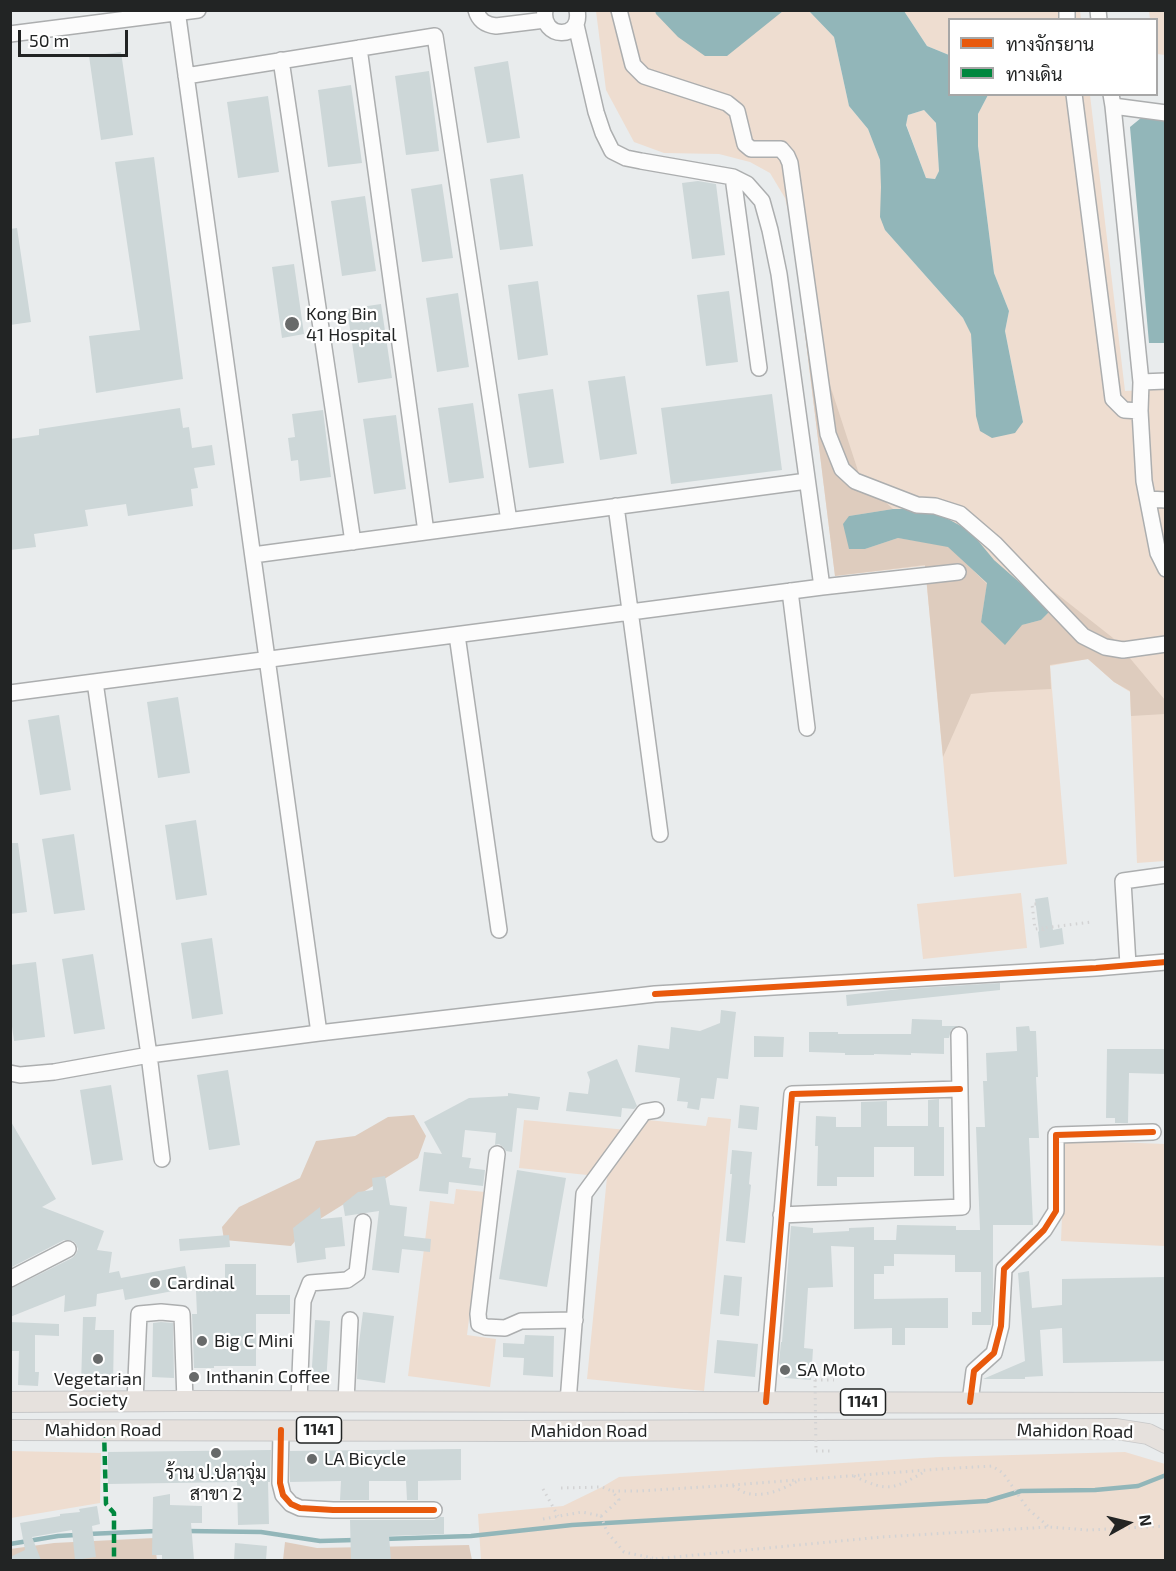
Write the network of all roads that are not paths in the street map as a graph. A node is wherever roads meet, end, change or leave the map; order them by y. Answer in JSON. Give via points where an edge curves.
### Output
{"nodes":[{"id":1,"x":198,"y":10,"type":"edge"},
{"id":2,"x":476,"y":10,"type":"edge"},
{"id":3,"x":619,"y":10,"type":"edge"},
{"id":4,"x":178,"y":12,"type":"edge"},
{"id":5,"x":545,"y":15,"type":"edge"},
{"id":6,"x":577,"y":18,"type":"edge"},
{"id":7,"x":10,"y":34,"type":"edge"},
{"id":8,"x":359,"y":48,"type":"junction"},
{"id":9,"x":281,"y":60,"type":"junction"},
{"id":10,"x":186,"y":76,"type":"junction"},
{"id":11,"x":1074,"y":96,"type":"edge"},
{"id":12,"x":1112,"y":100,"type":"edge"},
{"id":13,"x":1166,"y":113,"type":"edge"},
{"id":14,"x":733,"y":177,"type":"junction"},
{"id":15,"x":759,"y":368,"type":"dead end"},
{"id":16,"x":1166,"y":381,"type":"edge"},
{"id":17,"x":1141,"y":382,"type":"junction"},
{"id":18,"x":1140,"y":411,"type":"junction"},
{"id":19,"x":807,"y":481,"type":"junction"},
{"id":20,"x":1148,"y":499,"type":"junction"},
{"id":21,"x":1166,"y":500,"type":"edge"},
{"id":22,"x":616,"y":506,"type":"junction"},
{"id":23,"x":509,"y":520,"type":"junction"},
{"id":24,"x":426,"y":532,"type":"junction"},
{"id":25,"x":353,"y":542,"type":"junction"},
{"id":26,"x":253,"y":555,"type":"junction"},
{"id":27,"x":1166,"y":569,"type":"edge"},
{"id":28,"x":958,"y":572,"type":"dead end"},
{"id":29,"x":822,"y":587,"type":"junction"},
{"id":30,"x":790,"y":591,"type":"junction"},
{"id":31,"x":630,"y":612,"type":"junction"},
{"id":32,"x":457,"y":635,"type":"junction"},
{"id":33,"x":1166,"y":644,"type":"edge"},
{"id":34,"x":267,"y":660,"type":"junction"},
{"id":35,"x":95,"y":682,"type":"junction"},
{"id":36,"x":10,"y":693,"type":"edge"},
{"id":37,"x":807,"y":729,"type":"dead end"},
{"id":38,"x":660,"y":834,"type":"dead end"},
{"id":39,"x":1166,"y":875,"type":"edge"},
{"id":40,"x":499,"y":930,"type":"dead end"},
{"id":41,"x":1166,"y":962,"type":"edge"},
{"id":42,"x":1128,"y":965,"type":"junction"},
{"id":43,"x":319,"y":1032,"type":"junction"},
{"id":44,"x":959,"y":1035,"type":"dead end"},
{"id":45,"x":149,"y":1055,"type":"junction"},
{"id":46,"x":10,"y":1073,"type":"edge"},
{"id":47,"x":960,"y":1089,"type":"junction"},
{"id":48,"x":656,"y":1110,"type":"dead end"},
{"id":49,"x":1153,"y":1132,"type":"dead end"},
{"id":50,"x":497,"y":1154,"type":"dead end"},
{"id":51,"x":162,"y":1159,"type":"dead end"},
{"id":52,"x":781,"y":1215,"type":"junction"},
{"id":53,"x":363,"y":1222,"type":"dead end"},
{"id":54,"x":68,"y":1249,"type":"dead end"},
{"id":55,"x":10,"y":1279,"type":"edge"},
{"id":56,"x":350,"y":1320,"type":"dead end"},
{"id":57,"x":575,"y":1320,"type":"junction"},
{"id":58,"x":135,"y":1401,"type":"junction"},
{"id":59,"x":184,"y":1401,"type":"junction"},
{"id":60,"x":299,"y":1401,"type":"junction"},
{"id":61,"x":346,"y":1401,"type":"junction"},
{"id":62,"x":10,"y":1402,"type":"edge"},
{"id":63,"x":517,"y":1402,"type":"junction"},
{"id":64,"x":568,"y":1402,"type":"junction"},
{"id":65,"x":766,"y":1402,"type":"junction"},
{"id":66,"x":970,"y":1402,"type":"junction"},
{"id":67,"x":1162,"y":1403,"type":"edge"},
{"id":68,"x":10,"y":1430,"type":"edge"},
{"id":69,"x":282,"y":1430,"type":"junction"},
{"id":70,"x":516,"y":1431,"type":"junction"},
{"id":71,"x":1157,"y":1438,"type":"edge"},
{"id":72,"x":434,"y":1510,"type":"dead end"}],
"edges":[{"from":1,"to":4,"type":"street"},
{"from":2,"to":5,"type":"street","via":[[482,21],[496,26]]},
{"from":3,"to":33,"type":"street","via":[[633,65],[644,76],[727,103],[737,111],[745,144],[752,149],[781,149],[787,156],[828,434],[842,469],[855,481],[917,505],[960,514],[995,544],[1083,636],[1105,647],[1123,650]]},
{"from":4,"to":7,"type":"street"},
{"from":4,"to":10,"type":"street"},
{"from":5,"to":6,"type":"street","via":[[551,30],[556,32],[567,32]]},
{"from":6,"to":14,"type":"street","via":[[596,112],[612,151],[626,158]]},
{"from":8,"to":9,"type":"street"},
{"from":8,"to":23,"type":"street","via":[[435,36]]},
{"from":8,"to":24,"type":"street"},
{"from":9,"to":10,"type":"street"},
{"from":9,"to":25,"type":"street"},
{"from":10,"to":26,"type":"street"},
{"from":11,"to":18,"type":"street","via":[[1113,399],[1125,410]]},
{"from":12,"to":13,"type":"street"},
{"from":12,"to":17,"type":"street"},
{"from":14,"to":15,"type":"street"},
{"from":14,"to":19,"type":"street","via":[[747,184],[762,201],[770,230]]},
{"from":16,"to":17,"type":"street"},
{"from":17,"to":18,"type":"street"},
{"from":18,"to":20,"type":"street"},
{"from":19,"to":22,"type":"street"},
{"from":19,"to":29,"type":"street"},
{"from":20,"to":21,"type":"street"},
{"from":20,"to":27,"type":"street","via":[[1158,553]]},
{"from":22,"to":23,"type":"street"},
{"from":22,"to":31,"type":"street"},
{"from":23,"to":24,"type":"street"},
{"from":24,"to":25,"type":"street"},
{"from":25,"to":26,"type":"street"},
{"from":26,"to":34,"type":"street"},
{"from":28,"to":29,"type":"street"},
{"from":29,"to":30,"type":"street"},
{"from":30,"to":31,"type":"street"},
{"from":30,"to":37,"type":"street"},
{"from":31,"to":32,"type":"street"},
{"from":31,"to":38,"type":"street"},
{"from":32,"to":34,"type":"street"},
{"from":32,"to":40,"type":"street"},
{"from":34,"to":35,"type":"street"},
{"from":34,"to":43,"type":"street"},
{"from":35,"to":36,"type":"street"},
{"from":35,"to":45,"type":"street"},
{"from":39,"to":42,"type":"street","via":[[1123,880]]},
{"from":41,"to":42,"type":"street"},
{"from":42,"to":43,"type":"street","via":[[655,994]]},
{"from":43,"to":45,"type":"street"},
{"from":44,"to":47,"type":"street"},
{"from":45,"to":46,"type":"street","via":[[54,1072]]},
{"from":45,"to":51,"type":"street"},
{"from":47,"to":52,"type":"street","via":[[792,1094]]},
{"from":47,"to":52,"type":"street","via":[[962,1207]]},
{"from":48,"to":57,"type":"street","via":[[644,1113],[584,1194]]},
{"from":49,"to":66,"type":"street","via":[[1056,1135],[1056,1211],[1044,1230],[1004,1269],[1001,1326],[994,1353],[974,1371]]},
{"from":50,"to":57,"type":"street","via":[[479,1324],[505,1328],[520,1322]]},
{"from":52,"to":65,"type":"street"},
{"from":53,"to":60,"type":"street","via":[[357,1273],[347,1280],[310,1282],[303,1301]]},
{"from":54,"to":55,"type":"street"},
{"from":56,"to":61,"type":"street"},
{"from":57,"to":64,"type":"street"},
{"from":58,"to":59,"type":"main road","name":"Mahidon Road","number":"1141"},
{"from":58,"to":59,"type":"street","via":[[139,1314],[161,1312],[182,1314]]},
{"from":58,"to":62,"type":"main road","name":"Mahidon Road","number":"1141"},
{"from":59,"to":60,"type":"main road","name":"Mahidon Road","number":"1141"},
{"from":60,"to":61,"type":"main road","name":"Mahidon Road","number":"1141"},
{"from":61,"to":63,"type":"main road","name":"Mahidon Road","number":"1141"},
{"from":63,"to":64,"type":"main road","name":"Mahidon Road","number":"1141"},
{"from":63,"to":70,"type":"main road"},
{"from":64,"to":65,"type":"main road","name":"Mahidon Road","number":"1141"},
{"from":65,"to":66,"type":"main road","name":"Mahidon Road","number":"1141"},
{"from":66,"to":67,"type":"main road","name":"Mahidon Road","number":"1141"},
{"from":68,"to":69,"type":"main road","name":"Mahidon Road","number":"1141"},
{"from":69,"to":70,"type":"main road","name":"Mahidon Road","number":"1141"},
{"from":69,"to":72,"type":"street","via":[[280,1483],[291,1504],[333,1510]]},
{"from":70,"to":71,"type":"main road","name":"Mahidon Road","number":"1141","via":[[1116,1429]]}]}
